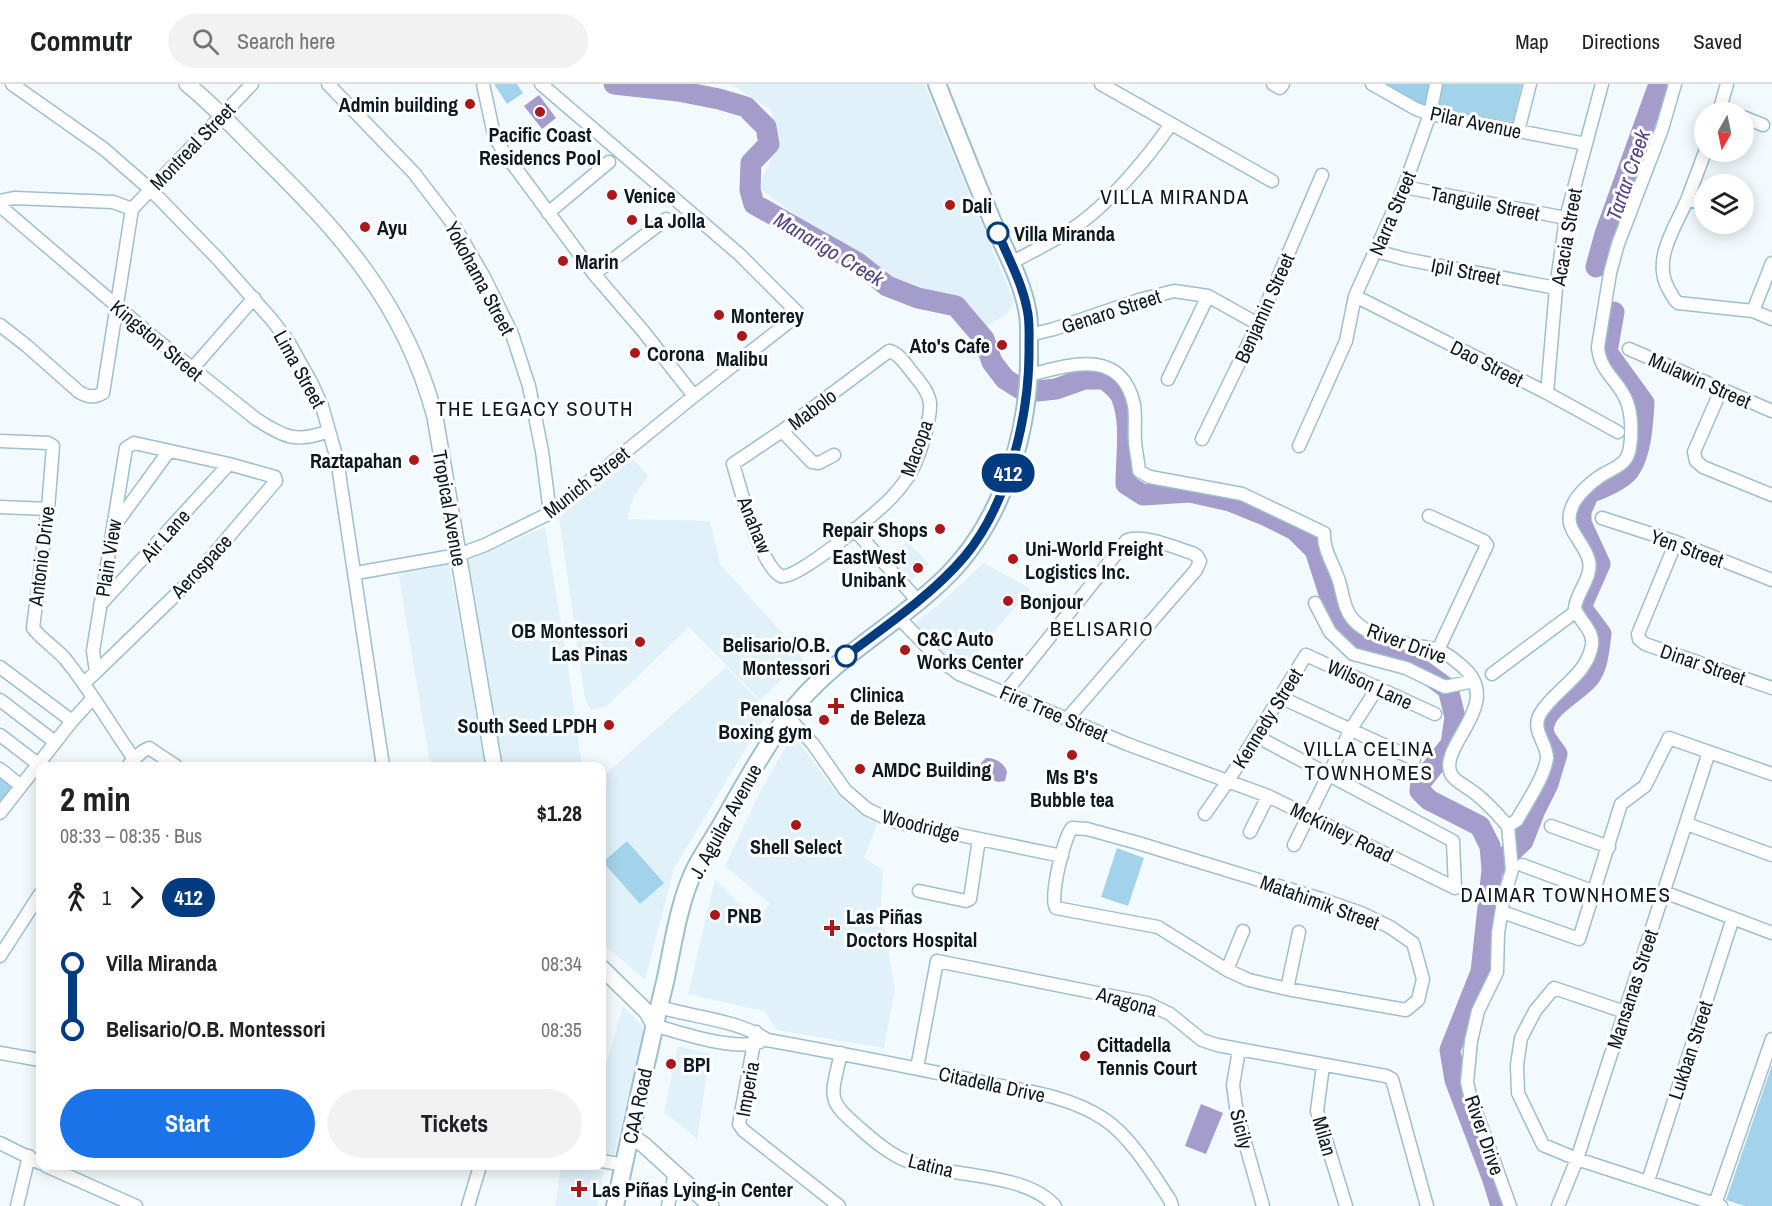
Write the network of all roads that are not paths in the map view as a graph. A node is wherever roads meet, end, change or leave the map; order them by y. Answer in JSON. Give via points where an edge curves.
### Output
{"nodes":[{"id":1,"x":12,"y":84,"type":"edge"},
{"id":2,"x":187,"y":84,"type":"edge"},
{"id":3,"x":252,"y":84,"type":"edge"},
{"id":4,"x":328,"y":84,"type":"edge"},
{"id":5,"x":483,"y":84,"type":"edge"},
{"id":6,"x":541,"y":84,"type":"edge"},
{"id":7,"x":937,"y":84,"type":"edge"},
{"id":8,"x":1101,"y":84,"type":"edge"},
{"id":9,"x":1273,"y":84,"type":"edge"},
{"id":10,"x":1283,"y":84,"type":"edge"},
{"id":11,"x":1372,"y":84,"type":"edge"},
{"id":12,"x":1436,"y":84,"type":"edge"},
{"id":13,"x":1530,"y":84,"type":"edge"},
{"id":14,"x":1602,"y":84,"type":"edge"},
{"id":15,"x":1675,"y":84,"type":"edge"},
{"id":16,"x":1727,"y":84,"type":"edge"},
{"id":17,"x":1724,"y":102,"type":"edge"},
{"id":18,"x":1430,"y":114,"type":"junction"},
{"id":19,"x":221,"y":116,"type":"junction"},
{"id":20,"x":1754,"y":121,"type":"edge"},
{"id":21,"x":1171,"y":124,"type":"junction"},
{"id":22,"x":1763,"y":125,"type":"dead end"},
{"id":23,"x":1518,"y":131,"type":"junction"},
{"id":24,"x":1586,"y":144,"type":"junction"},
{"id":25,"x":609,"y":162,"type":"dead end"},
{"id":26,"x":1701,"y":162,"type":"edge"},
{"id":27,"x":1322,"y":175,"type":"dead end"},
{"id":28,"x":1272,"y":181,"type":"dead end"},
{"id":29,"x":1404,"y":187,"type":"junction"},
{"id":30,"x":151,"y":190,"type":"junction"},
{"id":31,"x":1688,"y":199,"type":"junction"},
{"id":32,"x":0,"y":201,"type":"edge"},
{"id":33,"x":1694,"y":201,"type":"edge"},
{"id":34,"x":0,"y":206,"type":"edge"},
{"id":35,"x":132,"y":209,"type":"junction"},
{"id":36,"x":548,"y":213,"type":"junction"},
{"id":37,"x":666,"y":219,"type":"dead end"},
{"id":38,"x":1566,"y":219,"type":"junction"},
{"id":39,"x":1376,"y":251,"type":"junction"},
{"id":40,"x":1011,"y":263,"type":"junction"},
{"id":41,"x":1772,"y":263,"type":"edge"},
{"id":42,"x":594,"y":274,"type":"junction"},
{"id":43,"x":1556,"y":288,"type":"junction"},
{"id":44,"x":1208,"y":296,"type":"junction"},
{"id":45,"x":1355,"y":296,"type":"junction"},
{"id":46,"x":254,"y":298,"type":"junction"},
{"id":47,"x":117,"y":307,"type":"junction"},
{"id":48,"x":1753,"y":311,"type":"junction"},
{"id":49,"x":1772,"y":319,"type":"edge"},
{"id":50,"x":1258,"y":324,"type":"junction"},
{"id":51,"x":0,"y":325,"type":"edge"},
{"id":52,"x":1029,"y":335,"type":"junction"},
{"id":53,"x":1629,"y":348,"type":"dead end"},
{"id":54,"x":890,"y":351,"type":"joint"},
{"id":55,"x":192,"y":369,"type":"junction"},
{"id":56,"x":1030,"y":377,"type":"junction"},
{"id":57,"x":1168,"y":379,"type":"dead end"},
{"id":58,"x":1721,"y":390,"type":"junction"},
{"id":59,"x":1547,"y":393,"type":"junction"},
{"id":60,"x":694,"y":396,"type":"junction"},
{"id":61,"x":1772,"y":411,"type":"edge"},
{"id":62,"x":329,"y":431,"type":"junction"},
{"id":63,"x":782,"y":431,"type":"junction"},
{"id":64,"x":1618,"y":432,"type":"dead end"},
{"id":65,"x":1202,"y":439,"type":"dead end"},
{"id":66,"x":0,"y":441,"type":"edge"},
{"id":67,"x":1299,"y":446,"type":"dead end"},
{"id":68,"x":169,"y":451,"type":"junction"},
{"id":69,"x":834,"y":455,"type":"dead end"},
{"id":70,"x":229,"y":464,"type":"junction"},
{"id":71,"x":734,"y":464,"type":"joint"},
{"id":72,"x":1772,"y":495,"type":"edge"},
{"id":73,"x":0,"y":507,"type":"edge"},
{"id":74,"x":48,"y":508,"type":"junction"},
{"id":75,"x":550,"y":513,"type":"junction"},
{"id":76,"x":1429,"y":516,"type":"dead end"},
{"id":77,"x":1602,"y":518,"type":"dead end"},
{"id":78,"x":112,"y":528,"type":"junction"},
{"id":79,"x":854,"y":529,"type":"junction"},
{"id":80,"x":1676,"y":542,"type":"junction"},
{"id":81,"x":458,"y":555,"type":"junction"},
{"id":82,"x":356,"y":573,"type":"junction"},
{"id":83,"x":787,"y":577,"type":"joint"},
{"id":84,"x":1772,"y":580,"type":"edge"},
{"id":85,"x":918,"y":601,"type":"junction"},
{"id":86,"x":1315,"y":603,"type":"dead end"},
{"id":87,"x":100,"y":605,"type":"junction"},
{"id":88,"x":1575,"y":612,"type":"junction"},
{"id":89,"x":898,"y":617,"type":"junction"},
{"id":90,"x":1438,"y":650,"type":"junction"},
{"id":91,"x":1306,"y":655,"type":"joint"},
{"id":92,"x":0,"y":667,"type":"edge"},
{"id":93,"x":96,"y":672,"type":"junction"},
{"id":94,"x":1492,"y":674,"type":"dead end"},
{"id":95,"x":1471,"y":682,"type":"junction"},
{"id":96,"x":84,"y":683,"type":"junction"},
{"id":97,"x":1378,"y":687,"type":"junction"},
{"id":98,"x":1772,"y":688,"type":"edge"},
{"id":99,"x":1005,"y":693,"type":"junction"},
{"id":100,"x":1280,"y":697,"type":"junction"},
{"id":101,"x":93,"y":698,"type":"junction"},
{"id":102,"x":0,"y":700,"type":"edge"},
{"id":103,"x":1435,"y":714,"type":"dead end"},
{"id":104,"x":787,"y":716,"type":"junction"},
{"id":105,"x":1067,"y":719,"type":"junction"},
{"id":106,"x":72,"y":722,"type":"junction"},
{"id":107,"x":1351,"y":729,"type":"junction"},
{"id":108,"x":0,"y":735,"type":"edge"},
{"id":109,"x":1256,"y":736,"type":"junction"},
{"id":110,"x":56,"y":742,"type":"junction"},
{"id":111,"x":1709,"y":752,"type":"junction"},
{"id":112,"x":1414,"y":759,"type":"dead end"},
{"id":113,"x":40,"y":762,"type":"edge"},
{"id":114,"x":130,"y":762,"type":"edge"},
{"id":115,"x":132,"y":762,"type":"edge"},
{"id":116,"x":170,"y":762,"type":"edge"},
{"id":117,"x":383,"y":762,"type":"edge"},
{"id":118,"x":494,"y":762,"type":"edge"},
{"id":119,"x":36,"y":763,"type":"edge"},
{"id":120,"x":36,"y":767,"type":"edge"},
{"id":121,"x":0,"y":769,"type":"edge"},
{"id":122,"x":1328,"y":774,"type":"junction"},
{"id":123,"x":1772,"y":774,"type":"edge"},
{"id":124,"x":1228,"y":781,"type":"junction"},
{"id":125,"x":21,"y":786,"type":"junction"},
{"id":126,"x":1268,"y":796,"type":"junction"},
{"id":127,"x":0,"y":813,"type":"edge"},
{"id":128,"x":1205,"y":814,"type":"dead end"},
{"id":129,"x":1308,"y":816,"type":"junction"},
{"id":130,"x":1687,"y":824,"type":"junction"},
{"id":131,"x":1551,"y":826,"type":"dead end"},
{"id":132,"x":1508,"y":829,"type":"junction"},
{"id":133,"x":1250,"y":832,"type":"dead end"},
{"id":134,"x":979,"y":839,"type":"junction"},
{"id":135,"x":1294,"y":845,"type":"dead end"},
{"id":136,"x":1609,"y":847,"type":"junction"},
{"id":137,"x":1772,"y":855,"type":"edge"},
{"id":138,"x":1062,"y":856,"type":"junction"},
{"id":139,"x":1517,"y":868,"type":"junction"},
{"id":140,"x":919,"y":891,"type":"dead end"},
{"id":141,"x":1595,"y":892,"type":"junction"},
{"id":142,"x":1664,"y":892,"type":"junction"},
{"id":143,"x":36,"y":900,"type":"edge"},
{"id":144,"x":1508,"y":914,"type":"dead end"},
{"id":145,"x":1733,"y":918,"type":"junction"},
{"id":146,"x":1243,"y":931,"type":"dead end"},
{"id":147,"x":1299,"y":932,"type":"dead end"},
{"id":148,"x":1772,"y":933,"type":"edge"},
{"id":149,"x":0,"y":956,"type":"edge"},
{"id":150,"x":1227,"y":970,"type":"junction"},
{"id":151,"x":606,"y":972,"type":"edge"},
{"id":152,"x":1287,"y":989,"type":"junction"},
{"id":153,"x":1625,"y":1012,"type":"junction"},
{"id":154,"x":653,"y":1014,"type":"junction"},
{"id":155,"x":715,"y":1021,"type":"junction"},
{"id":156,"x":711,"y":1039,"type":"junction"},
{"id":157,"x":759,"y":1039,"type":"junction"},
{"id":158,"x":1772,"y":1039,"type":"edge"},
{"id":159,"x":1239,"y":1050,"type":"junction"},
{"id":160,"x":0,"y":1053,"type":"edge"},
{"id":161,"x":842,"y":1053,"type":"junction"},
{"id":162,"x":36,"y":1059,"type":"edge"},
{"id":163,"x":1323,"y":1066,"type":"junction"},
{"id":164,"x":917,"y":1068,"type":"junction"},
{"id":165,"x":630,"y":1136,"type":"junction"},
{"id":166,"x":0,"y":1143,"type":"edge"},
{"id":167,"x":35,"y":1159,"type":"edge"},
{"id":168,"x":1577,"y":1159,"type":"junction"},
{"id":169,"x":606,"y":1162,"type":"edge"},
{"id":170,"x":624,"y":1165,"type":"junction"},
{"id":171,"x":54,"y":1170,"type":"edge"},
{"id":172,"x":479,"y":1170,"type":"edge"},
{"id":173,"x":675,"y":1173,"type":"junction"},
{"id":174,"x":1648,"y":1181,"type":"junction"},
{"id":175,"x":116,"y":1202,"type":"edge"},
{"id":176,"x":1718,"y":1205,"type":"edge"},
{"id":177,"x":17,"y":1206,"type":"edge"},
{"id":178,"x":136,"y":1206,"type":"edge"},
{"id":179,"x":468,"y":1206,"type":"edge"},
{"id":180,"x":615,"y":1206,"type":"edge"},
{"id":181,"x":668,"y":1206,"type":"edge"},
{"id":182,"x":711,"y":1206,"type":"edge"},
{"id":183,"x":839,"y":1206,"type":"edge"},
{"id":184,"x":1054,"y":1206,"type":"edge"},
{"id":185,"x":1172,"y":1206,"type":"edge"},
{"id":186,"x":1263,"y":1206,"type":"edge"},
{"id":187,"x":1346,"y":1206,"type":"edge"},
{"id":188,"x":1427,"y":1206,"type":"edge"},
{"id":189,"x":1510,"y":1206,"type":"edge"},
{"id":190,"x":1558,"y":1206,"type":"edge"}],
"edges":[{"from":1,"to":30,"type":"street","name":"Lima Street","via":[[104,149]]},
{"from":2,"to":19,"type":"street","name":"Tropical Avenue"},
{"from":3,"to":19,"type":"street","name":"Montreal Street"},
{"from":4,"to":75,"type":"street","name":"Yokohama Street","via":[[414,173],[453,224],[484,277],[512,334],[529,387]]},
{"from":5,"to":36,"type":"street","via":[[494,135]]},
{"from":6,"to":60,"type":"street","name":"Munich Street","via":[[739,254],[799,314]]},
{"from":7,"to":40,"type":"main road"},
{"from":8,"to":21,"type":"street"},
{"from":9,"to":10,"type":"street","via":[[1280,88]]},
{"from":11,"to":18,"type":"street","name":"Pilar Avenue"},
{"from":12,"to":18,"type":"street","name":"Narra Street"},
{"from":13,"to":23,"type":"street"},
{"from":14,"to":24,"type":"street","name":"Acacia Street"},
{"from":15,"to":88,"type":"street","via":[[1610,273],[1599,359],[1627,402],[1630,450],[1625,460],[1593,482],[1572,507],[1570,527],[1589,561]]},
{"from":16,"to":17,"type":"street"},
{"from":18,"to":23,"type":"street","name":"Pilar Avenue"},
{"from":18,"to":29,"type":"street","name":"Narra Street"},
{"from":19,"to":30,"type":"street","name":"Montreal Street"},
{"from":19,"to":81,"type":"street","name":"Tropical Avenue","via":[[337,235],[374,280],[400,324],[421,370],[435,417]]},
{"from":20,"to":22,"type":"street"},
{"from":21,"to":28,"type":"street"},
{"from":21,"to":40,"type":"street","via":[[1151,153],[1096,210],[1072,229]]},
{"from":23,"to":24,"type":"street","name":"Pilar Avenue"},
{"from":24,"to":38,"type":"street","name":"Acacia Street"},
{"from":25,"to":36,"type":"street"},
{"from":26,"to":31,"type":"street"},
{"from":27,"to":50,"type":"street","name":"Benjamin Street"},
{"from":29,"to":38,"type":"street","name":"Tanguile Street"},
{"from":29,"to":39,"type":"street","name":"Narra Street"},
{"from":30,"to":35,"type":"street","name":"Montreal Street"},
{"from":30,"to":46,"type":"street","name":"Lima Street"},
{"from":31,"to":33,"type":"street"},
{"from":31,"to":48,"type":"street","via":[[1662,263],[1663,279],[1675,300]]},
{"from":32,"to":35,"type":"street","via":[[14,198],[113,202]]},
{"from":34,"to":47,"type":"street","name":"Kingston Street"},
{"from":35,"to":47,"type":"street"},
{"from":36,"to":42,"type":"street"},
{"from":37,"to":42,"type":"street"},
{"from":38,"to":43,"type":"street","name":"Acacia Street"},
{"from":39,"to":43,"type":"street","name":"Ipil Street"},
{"from":39,"to":45,"type":"street","name":"Narra Street"},
{"from":40,"to":52,"type":"main road","via":[[1028,311]]},
{"from":41,"to":48,"type":"street"},
{"from":42,"to":60,"type":"street"},
{"from":43,"to":59,"type":"street","name":"Acacia Street"},
{"from":44,"to":50,"type":"street","name":"Genaro Street"},
{"from":44,"to":52,"type":"street","name":"Genaro Street","via":[[1174,291]]},
{"from":44,"to":57,"type":"street"},
{"from":45,"to":59,"type":"street","name":"Dao Street"},
{"from":45,"to":67,"type":"street","name":"Narra Street","via":[[1346,341]]},
{"from":46,"to":55,"type":"street"},
{"from":46,"to":62,"type":"street","name":"Lima Street","via":[[288,341],[322,406]]},
{"from":47,"to":51,"type":"street","via":[[103,393],[96,397],[79,392]]},
{"from":47,"to":55,"type":"street","name":"Kingston Street"},
{"from":48,"to":49,"type":"street"},
{"from":50,"to":65,"type":"street","name":"Benjamin Street"},
{"from":52,"to":56,"type":"main road"},
{"from":53,"to":58,"type":"street","name":"Mulawin Street"},
{"from":54,"to":63,"type":"street","name":"Mabolo"},
{"from":54,"to":79,"type":"street","name":"Macopa","via":[[897,354],[921,384],[930,402],[928,426],[910,475],[891,499]]},
{"from":55,"to":62,"type":"street","name":"Kingston Street","via":[[277,431],[297,438]]},
{"from":56,"to":85,"type":"main road","name":"J. Aguilar Avenue","via":[[1016,449],[983,529],[946,577]]},
{"from":56,"to":90,"type":"street","name":"River Drive","via":[[1082,363],[1120,374],[1134,407],[1139,471],[1242,494],[1324,533],[1323,542],[1348,612],[1357,624],[1366,631]]},
{"from":58,"to":61,"type":"street","name":"Mulawin Street"},
{"from":58,"to":72,"type":"street","via":[[1694,452],[1696,461]]},
{"from":59,"to":64,"type":"street","name":"Dao Street"},
{"from":60,"to":75,"type":"street","name":"Munich Street"},
{"from":62,"to":82,"type":"street","name":"Lima Street","via":[[338,459]]},
{"from":63,"to":69,"type":"street","via":[[812,462]]},
{"from":63,"to":71,"type":"street","name":"Mabolo"},
{"from":66,"to":74,"type":"street","name":"Antonio Drive","via":[[53,446]]},
{"from":68,"to":70,"type":"street"},
{"from":68,"to":78,"type":"street"},
{"from":68,"to":78,"type":"street","name":"Plain View","via":[[134,443],[126,448]]},
{"from":70,"to":87,"type":"street","name":"Air Lane"},
{"from":70,"to":93,"type":"street","name":"Aerospace","via":[[275,477],[276,481],[195,576]]},
{"from":71,"to":83,"type":"street","name":"Anahaw","via":[[758,541],[773,569]]},
{"from":73,"to":74,"type":"street"},
{"from":74,"to":96,"type":"street","name":"Antonio Drive","via":[[33,628]]},
{"from":75,"to":81,"type":"street","name":"Munich Street"},
{"from":76,"to":90,"type":"street","via":[[1487,544]]},
{"from":77,"to":80,"type":"street","name":"Yen Street"},
{"from":78,"to":87,"type":"street","name":"Plain View"},
{"from":79,"to":83,"type":"street","name":"Macopa"},
{"from":79,"to":85,"type":"street"},
{"from":80,"to":84,"type":"street","name":"Yen Street"},
{"from":80,"to":98,"type":"street","name":"Dinar Street","via":[[1639,639]]},
{"from":81,"to":82,"type":"street","name":"Munich Street"},
{"from":81,"to":118,"type":"street","name":"Tropical Avenue"},
{"from":82,"to":117,"type":"street","name":"Lima Street"},
{"from":85,"to":89,"type":"main road","name":"J. Aguilar Avenue"},
{"from":86,"to":95,"type":"street","via":[[1330,632],[1353,654],[1406,668],[1445,687]]},
{"from":87,"to":93,"type":"street","name":"Plain View","via":[[93,651]]},
{"from":88,"to":94,"type":"street"},
{"from":88,"to":132,"type":"street","via":[[1592,635],[1592,644],[1581,669],[1540,715],[1537,727],[1546,753],[1545,767],[1517,820]]},
{"from":89,"to":99,"type":"street","name":"Fire Tree Street","via":[[950,667]]},
{"from":89,"to":104,"type":"main road","name":"J. Aguilar Avenue","via":[[846,656]]},
{"from":90,"to":95,"type":"street","name":"River Drive","via":[[1458,663]]},
{"from":91,"to":97,"type":"street","name":"Wilson Lane"},
{"from":91,"to":100,"type":"street","name":"Kennedy Street"},
{"from":92,"to":106,"type":"street"},
{"from":93,"to":96,"type":"street","name":"Aerospace"},
{"from":95,"to":132,"type":"street","via":[[1476,694],[1474,709],[1449,768],[1452,777],[1477,795]]},
{"from":96,"to":101,"type":"street","name":"Antonio Drive"},
{"from":97,"to":103,"type":"street","name":"Wilson Lane"},
{"from":97,"to":107,"type":"street"},
{"from":99,"to":105,"type":"street","name":"Fire Tree Street"},
{"from":99,"to":105,"type":"street","via":[[1127,540],[1144,540],[1197,556],[1200,561],[1196,570]]},
{"from":100,"to":107,"type":"street"},
{"from":100,"to":109,"type":"street","name":"Kennedy Street"},
{"from":101,"to":106,"type":"street"},
{"from":101,"to":114,"type":"street","name":"Antonio Drive"},
{"from":102,"to":110,"type":"street"},
{"from":104,"to":134,"type":"street","name":"Woodridge","via":[[813,744],[845,790],[867,810],[892,821]]},
{"from":104,"to":154,"type":"main road","name":"J. Aguilar Avenue","via":[[694,871]]},
{"from":105,"to":124,"type":"street","name":"Fire Tree Street"},
{"from":106,"to":110,"type":"street"},
{"from":107,"to":112,"type":"street"},
{"from":107,"to":122,"type":"street"},
{"from":108,"to":119,"type":"street"},
{"from":109,"to":122,"type":"street"},
{"from":109,"to":124,"type":"street","name":"Kennedy Street"},
{"from":110,"to":113,"type":"street"},
{"from":111,"to":123,"type":"street"},
{"from":111,"to":130,"type":"street","name":"Mansanas Street"},
{"from":111,"to":136,"type":"street","via":[[1669,738],[1645,786],[1621,804]]},
{"from":115,"to":116,"type":"street","via":[[149,748]]},
{"from":120,"to":125,"type":"street"},
{"from":121,"to":125,"type":"street"},
{"from":122,"to":129,"type":"street"},
{"from":122,"to":129,"type":"street","name":"McKinley Road","via":[[1454,840],[1455,888]]},
{"from":124,"to":126,"type":"street","name":"McKinley Road"},
{"from":124,"to":128,"type":"street","name":"Kennedy Street"},
{"from":125,"to":127,"type":"street"},
{"from":126,"to":129,"type":"street","name":"McKinley Road"},
{"from":126,"to":133,"type":"street"},
{"from":129,"to":135,"type":"street"},
{"from":130,"to":137,"type":"street"},
{"from":130,"to":142,"type":"street","name":"Mansanas Street"},
{"from":131,"to":136,"type":"street"},
{"from":132,"to":139,"type":"street","name":"River Drive"},
{"from":134,"to":138,"type":"street","name":"Woodridge"},
{"from":134,"to":140,"type":"street","via":[[970,899]]},
{"from":136,"to":141,"type":"street"},
{"from":138,"to":150,"type":"street","name":"Matahimik Street","via":[[1053,902],[1056,908],[1158,927]]},
{"from":138,"to":152,"type":"street","name":"Matahimik Street","via":[[1067,833],[1079,828],[1321,899],[1361,913],[1413,943],[1423,979],[1418,1000],[1406,1010]]},
{"from":139,"to":141,"type":"street"},
{"from":139,"to":189,"type":"street","name":"River Drive","via":[[1504,896],[1497,972],[1478,1011],[1467,1082]]},
{"from":141,"to":144,"type":"street","via":[[1579,939]]},
{"from":142,"to":145,"type":"street"},
{"from":142,"to":153,"type":"street","name":"Mansanas Street"},
{"from":143,"to":149,"type":"street"},
{"from":145,"to":148,"type":"street"},
{"from":145,"to":174,"type":"street","name":"Lukban Street"},
{"from":146,"to":150,"type":"street"},
{"from":147,"to":152,"type":"street"},
{"from":150,"to":152,"type":"street","name":"Matahimik Street"},
{"from":151,"to":154,"type":"street"},
{"from":153,"to":168,"type":"street","name":"Mansanas Street"},
{"from":153,"to":168,"type":"street","via":[[1554,988],[1535,1011],[1521,1038],[1518,1093],[1543,1145]]},
{"from":154,"to":155,"type":"street","name":"Citadella Drive"},
{"from":154,"to":156,"type":"street","name":"Citadella Drive"},
{"from":154,"to":165,"type":"main road","name":"CAA Road"},
{"from":155,"to":156,"type":"street"},
{"from":155,"to":157,"type":"street","name":"Citadella Drive","via":[[740,1026]]},
{"from":156,"to":157,"type":"street","name":"Citadella Drive","via":[[734,1044]]},
{"from":157,"to":161,"type":"street","name":"Citadella Drive"},
{"from":157,"to":183,"type":"street","name":"Imperia","via":[[740,1124]]},
{"from":158,"to":176,"type":"street"},
{"from":159,"to":163,"type":"street","name":"Aragona"},
{"from":159,"to":164,"type":"street","name":"Aragona","via":[[1202,1040],[1170,1014],[1147,1003],[937,961]]},
{"from":159,"to":186,"type":"street","name":"Sicily","via":[[1233,1085],[1237,1114]]},
{"from":160,"to":162,"type":"street"},
{"from":161,"to":164,"type":"street","name":"Citadella Drive"},
{"from":161,"to":184,"type":"street","name":"Latina","via":[[832,1091],[834,1102],[878,1144],[917,1165],[1022,1186]]},
{"from":163,"to":187,"type":"street","name":"Milan","via":[[1317,1112]]},
{"from":163,"to":188,"type":"street","name":"Aragona","via":[[1392,1079]]},
{"from":164,"to":185,"type":"street","name":"Citadella Drive","via":[[1070,1101],[1105,1120],[1147,1164]]},
{"from":165,"to":170,"type":"main road","name":"CAA Road"},
{"from":165,"to":173,"type":"street"},
{"from":166,"to":167,"type":"street"},
{"from":167,"to":177,"type":"street"},
{"from":168,"to":174,"type":"street"},
{"from":168,"to":190,"type":"street","name":"Mansanas Street"},
{"from":169,"to":170,"type":"street"},
{"from":170,"to":180,"type":"main road","name":"CAA Road"},
{"from":171,"to":175,"type":"street"},
{"from":172,"to":179,"type":"street"},
{"from":173,"to":181,"type":"street"},
{"from":173,"to":182,"type":"street"},
{"from":174,"to":176,"type":"street"},
{"from":175,"to":178,"type":"street"}]}
